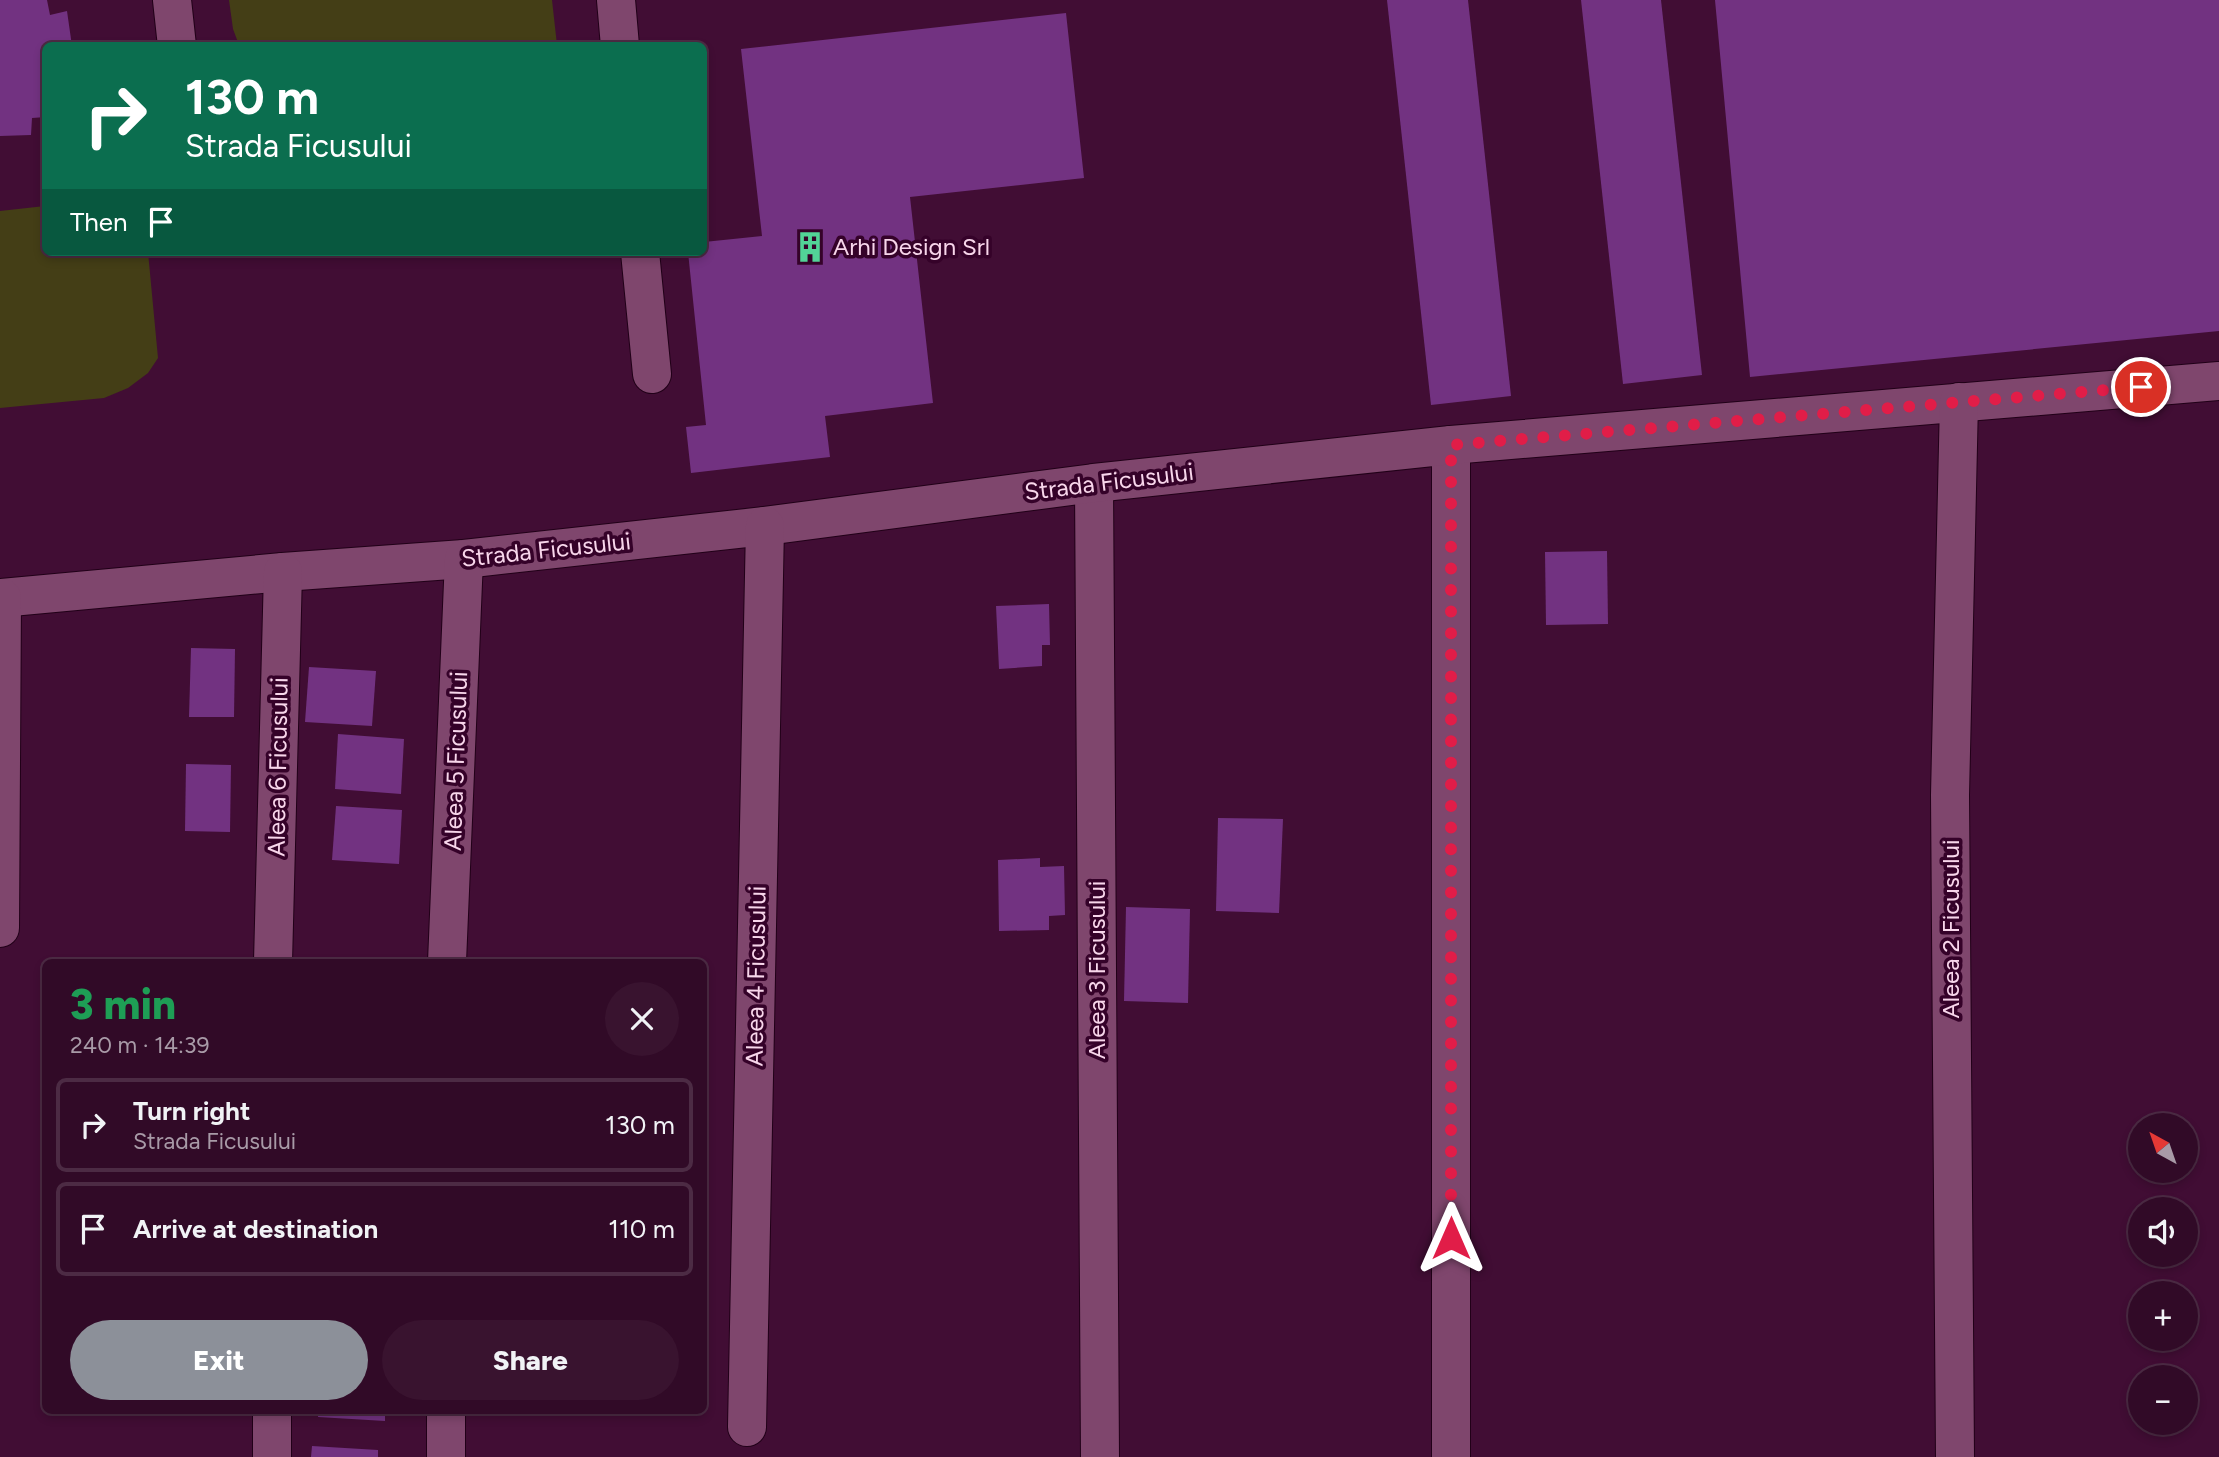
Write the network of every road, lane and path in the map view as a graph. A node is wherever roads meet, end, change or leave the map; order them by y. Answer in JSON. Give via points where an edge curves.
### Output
{"nodes":[{"id":1,"x":172,"y":0,"type":"edge"},
{"id":2,"x":615,"y":0,"type":"edge"},
{"id":3,"x":177,"y":42,"type":"edge"},
{"id":4,"x":620,"y":42,"type":"edge"},
{"id":5,"x":640,"y":256,"type":"edge"},
{"id":6,"x":652,"y":374,"type":"dead end"},
{"id":7,"x":2219,"y":381,"type":"edge"},
{"id":8,"x":1959,"y":402,"type":"junction"},
{"id":9,"x":1451,"y":445,"type":"junction"},
{"id":10,"x":1094,"y":483,"type":"junction"},
{"id":11,"x":765,"y":526,"type":"junction"},
{"id":12,"x":464,"y":559,"type":"junction"},
{"id":13,"x":283,"y":572,"type":"junction"},
{"id":14,"x":1,"y":598,"type":"edge"},
{"id":15,"x":0,"y":928,"type":"edge"},
{"id":16,"x":273,"y":959,"type":"edge"},
{"id":17,"x":447,"y":959,"type":"edge"},
{"id":18,"x":272,"y":1414,"type":"edge"},
{"id":19,"x":446,"y":1414,"type":"edge"},
{"id":20,"x":747,"y":1427,"type":"dead end"},
{"id":21,"x":272,"y":1457,"type":"edge"},
{"id":22,"x":446,"y":1457,"type":"edge"},
{"id":23,"x":1100,"y":1457,"type":"edge"},
{"id":24,"x":1451,"y":1457,"type":"edge"},
{"id":25,"x":1955,"y":1457,"type":"edge"}],
"edges":[{"from":1,"to":3,"type":"street"},
{"from":2,"to":4,"type":"street"},
{"from":5,"to":6,"type":"street"},
{"from":7,"to":8,"type":"street","name":"Strada Ficusului"},
{"from":8,"to":9,"type":"street","name":"Strada Ficusului"},
{"from":8,"to":25,"type":"street","name":"Aleea 2 Ficusului","via":[[1950,795]]},
{"from":9,"to":10,"type":"street","name":"Strada Ficusului"},
{"from":9,"to":24,"type":"street"},
{"from":10,"to":11,"type":"street","name":"Strada Ficusului"},
{"from":10,"to":23,"type":"street","name":"Aleea 3 Ficusului"},
{"from":11,"to":12,"type":"street","name":"Strada Ficusului"},
{"from":11,"to":20,"type":"street","name":"Aleea 4 Ficusului"},
{"from":12,"to":13,"type":"street","name":"Strada Ficusului"},
{"from":12,"to":17,"type":"street","name":"Aleea 5 Ficusului"},
{"from":13,"to":14,"type":"street","name":"Strada Ficusului"},
{"from":13,"to":16,"type":"street","name":"Aleea 6 Ficusului"},
{"from":14,"to":15,"type":"street"},
{"from":18,"to":21,"type":"street"},
{"from":19,"to":22,"type":"street"}]}
